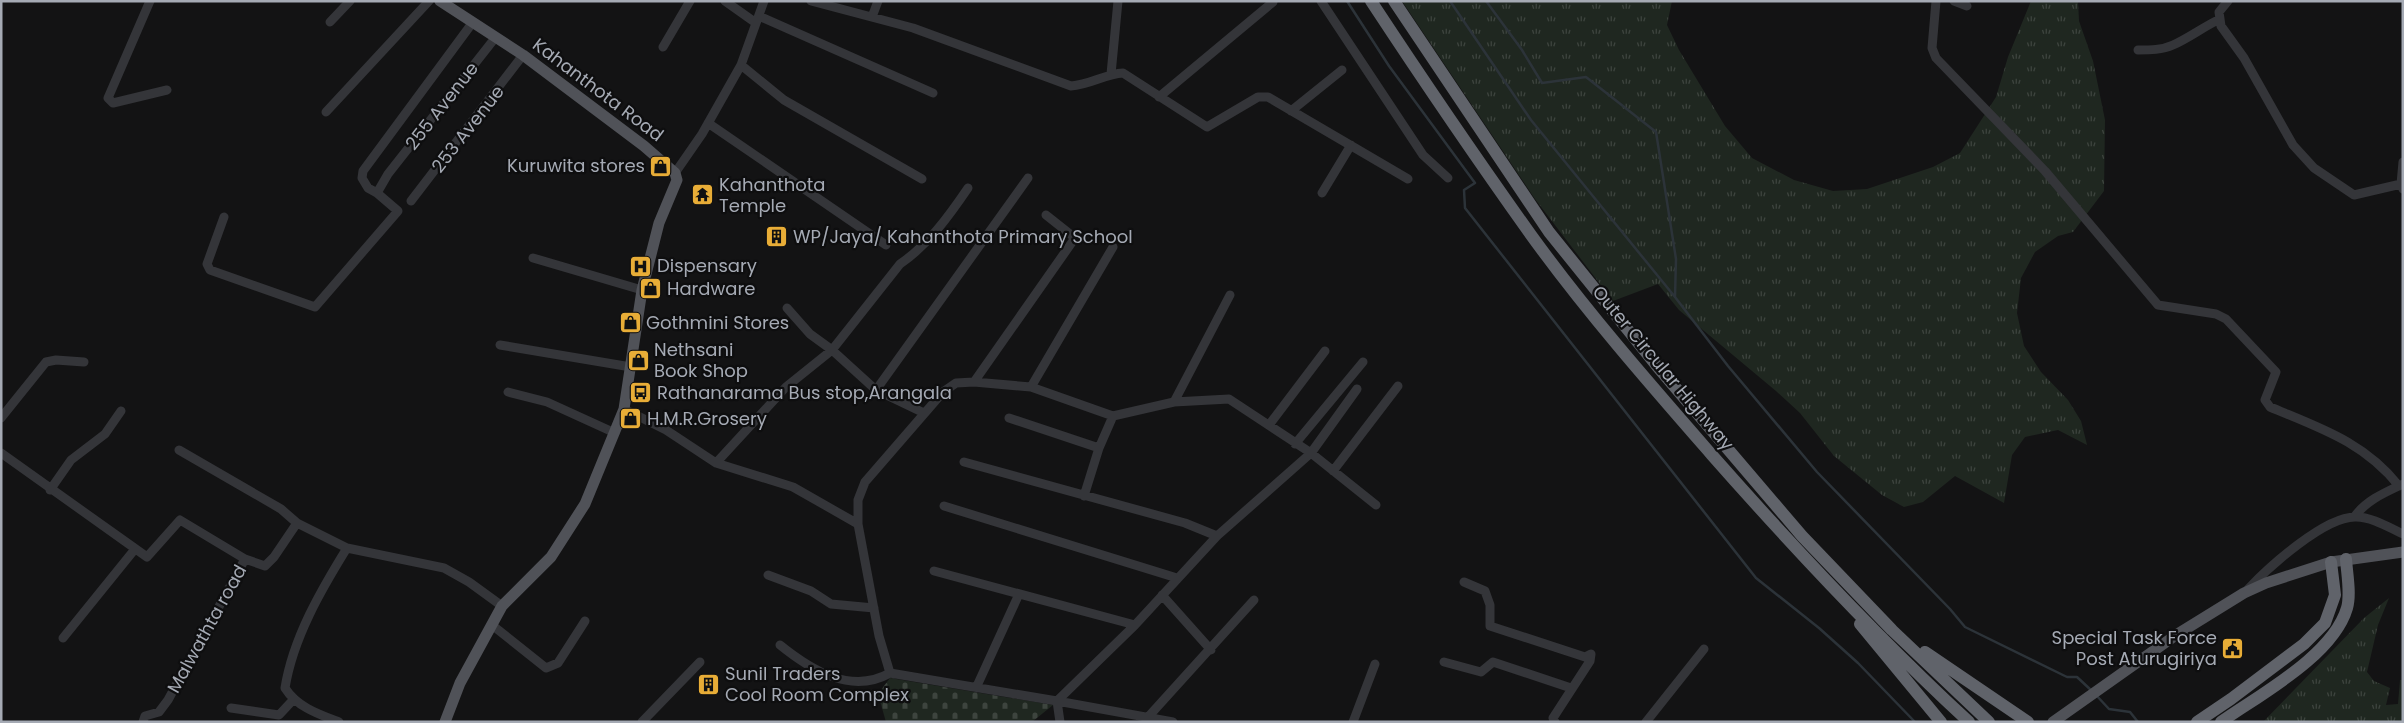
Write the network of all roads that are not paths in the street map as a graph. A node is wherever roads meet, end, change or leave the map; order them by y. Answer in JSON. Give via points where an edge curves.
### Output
{"nodes":[{"id":1,"x":150,"y":1,"type":"edge"},
{"id":2,"x":350,"y":1,"type":"edge"},
{"id":3,"x":429,"y":1,"type":"edge"},
{"id":4,"x":440,"y":1,"type":"edge"},
{"id":5,"x":690,"y":1,"type":"edge"},
{"id":6,"x":725,"y":1,"type":"edge"},
{"id":7,"x":764,"y":1,"type":"edge"},
{"id":8,"x":811,"y":1,"type":"edge"},
{"id":9,"x":878,"y":1,"type":"edge"},
{"id":10,"x":1118,"y":1,"type":"edge"},
{"id":11,"x":1322,"y":1,"type":"edge"},
{"id":12,"x":1371,"y":1,"type":"edge"},
{"id":13,"x":1394,"y":1,"type":"edge"},
{"id":14,"x":1936,"y":1,"type":"edge"},
{"id":15,"x":1954,"y":1,"type":"edge"},
{"id":16,"x":2228,"y":1,"type":"edge"},
{"id":17,"x":1273,"y":2,"type":"edge"},
{"id":18,"x":1967,"y":6,"type":"dead end"},
{"id":19,"x":2219,"y":16,"type":"junction"},
{"id":20,"x":872,"y":17,"type":"junction"},
{"id":21,"x":757,"y":20,"type":"junction"},
{"id":22,"x":330,"y":22,"type":"dead end"},
{"id":23,"x":473,"y":22,"type":"junction"},
{"id":24,"x":495,"y":38,"type":"junction"},
{"id":25,"x":663,"y":47,"type":"dead end"},
{"id":26,"x":2138,"y":50,"type":"dead end"},
{"id":27,"x":523,"y":55,"type":"junction"},
{"id":28,"x":741,"y":65,"type":"junction"},
{"id":29,"x":1342,"y":70,"type":"dead end"},
{"id":30,"x":1111,"y":74,"type":"junction"},
{"id":31,"x":167,"y":90,"type":"dead end"},
{"id":32,"x":933,"y":93,"type":"dead end"},
{"id":33,"x":1159,"y":97,"type":"junction"},
{"id":34,"x":1292,"y":111,"type":"junction"},
{"id":35,"x":326,"y":112,"type":"dead end"},
{"id":36,"x":708,"y":123,"type":"junction"},
{"id":37,"x":1351,"y":146,"type":"junction"},
{"id":38,"x":2403,"y":162,"type":"edge"},
{"id":39,"x":675,"y":173,"type":"junction"},
{"id":40,"x":1028,"y":178,"type":"dead end"},
{"id":41,"x":1448,"y":178,"type":"dead end"},
{"id":42,"x":1408,"y":179,"type":"dead end"},
{"id":43,"x":922,"y":180,"type":"dead end"},
{"id":44,"x":2402,"y":187,"type":"edge"},
{"id":45,"x":968,"y":188,"type":"dead end"},
{"id":46,"x":377,"y":193,"type":"junction"},
{"id":47,"x":1322,"y":193,"type":"dead end"},
{"id":48,"x":411,"y":201,"type":"dead end"},
{"id":49,"x":1046,"y":215,"type":"dead end"},
{"id":50,"x":224,"y":217,"type":"dead end"},
{"id":51,"x":886,"y":245,"type":"dead end"},
{"id":52,"x":1113,"y":247,"type":"dead end"},
{"id":53,"x":533,"y":258,"type":"dead end"},
{"id":54,"x":642,"y":290,"type":"junction"},
{"id":55,"x":1230,"y":295,"type":"dead end"},
{"id":56,"x":787,"y":308,"type":"dead end"},
{"id":57,"x":500,"y":345,"type":"dead end"},
{"id":58,"x":832,"y":350,"type":"junction"},
{"id":59,"x":1325,"y":351,"type":"dead end"},
{"id":60,"x":84,"y":362,"type":"dead end"},
{"id":61,"x":1363,"y":362,"type":"dead end"},
{"id":62,"x":631,"y":367,"type":"junction"},
{"id":63,"x":974,"y":382,"type":"junction"},
{"id":64,"x":1398,"y":386,"type":"dead end"},
{"id":65,"x":1031,"y":387,"type":"junction"},
{"id":66,"x":1357,"y":389,"type":"dead end"},
{"id":67,"x":876,"y":390,"type":"junction"},
{"id":68,"x":508,"y":392,"type":"dead end"},
{"id":69,"x":1174,"y":402,"type":"junction"},
{"id":70,"x":624,"y":409,"type":"junction"},
{"id":71,"x":121,"y":410,"type":"dead end"},
{"id":72,"x":924,"y":413,"type":"junction"},
{"id":73,"x":1113,"y":416,"type":"junction"},
{"id":74,"x":1,"y":418,"type":"edge"},
{"id":75,"x":1009,"y":418,"type":"dead end"},
{"id":76,"x":1269,"y":425,"type":"junction"},
{"id":77,"x":615,"y":433,"type":"junction"},
{"id":78,"x":1295,"y":444,"type":"junction"},
{"id":79,"x":1099,"y":448,"type":"junction"},
{"id":80,"x":179,"y":450,"type":"dead end"},
{"id":81,"x":1,"y":453,"type":"edge"},
{"id":82,"x":1311,"y":453,"type":"junction"},
{"id":83,"x":964,"y":462,"type":"dead end"},
{"id":84,"x":716,"y":463,"type":"junction"},
{"id":85,"x":1333,"y":471,"type":"junction"},
{"id":86,"x":2401,"y":485,"type":"edge"},
{"id":87,"x":50,"y":490,"type":"junction"},
{"id":88,"x":1084,"y":496,"type":"junction"},
{"id":89,"x":1376,"y":505,"type":"dead end"},
{"id":90,"x":944,"y":506,"type":"dead end"},
{"id":91,"x":2355,"y":516,"type":"junction"},
{"id":92,"x":296,"y":522,"type":"junction"},
{"id":93,"x":858,"y":524,"type":"junction"},
{"id":94,"x":2403,"y":534,"type":"edge"},
{"id":95,"x":1217,"y":536,"type":"junction"},
{"id":96,"x":347,"y":548,"type":"junction"},
{"id":97,"x":135,"y":549,"type":"junction"},
{"id":98,"x":2403,"y":552,"type":"edge"},
{"id":99,"x":245,"y":559,"type":"junction"},
{"id":100,"x":2346,"y":559,"type":"junction"},
{"id":101,"x":2331,"y":562,"type":"junction"},
{"id":102,"x":1817,"y":570,"type":"junction"},
{"id":103,"x":934,"y":571,"type":"dead end"},
{"id":104,"x":768,"y":576,"type":"dead end"},
{"id":105,"x":1177,"y":578,"type":"junction"},
{"id":106,"x":1464,"y":582,"type":"dead end"},
{"id":107,"x":2244,"y":593,"type":"junction"},
{"id":108,"x":1020,"y":594,"type":"junction"},
{"id":109,"x":1162,"y":595,"type":"junction"},
{"id":110,"x":1254,"y":600,"type":"dead end"},
{"id":111,"x":502,"y":606,"type":"junction"},
{"id":112,"x":874,"y":608,"type":"junction"},
{"id":113,"x":585,"y":621,"type":"dead end"},
{"id":114,"x":492,"y":625,"type":"junction"},
{"id":115,"x":1135,"y":625,"type":"junction"},
{"id":116,"x":1892,"y":630,"type":"junction"},
{"id":117,"x":63,"y":638,"type":"dead end"},
{"id":118,"x":780,"y":646,"type":"dead end"},
{"id":119,"x":1704,"y":649,"type":"dead end"},
{"id":120,"x":1211,"y":650,"type":"junction"},
{"id":121,"x":700,"y":662,"type":"dead end"},
{"id":122,"x":1444,"y":662,"type":"dead end"},
{"id":123,"x":1375,"y":664,"type":"dead end"},
{"id":124,"x":890,"y":673,"type":"junction"},
{"id":125,"x":976,"y":688,"type":"junction"},
{"id":126,"x":1572,"y":688,"type":"junction"},
{"id":127,"x":293,"y":700,"type":"junction"},
{"id":128,"x":1058,"y":701,"type":"junction"},
{"id":129,"x":231,"y":708,"type":"dead end"},
{"id":130,"x":1149,"y":716,"type":"junction"},
{"id":131,"x":1137,"y":719,"type":"edge"},
{"id":132,"x":143,"y":722,"type":"edge"},
{"id":133,"x":339,"y":722,"type":"edge"},
{"id":134,"x":445,"y":722,"type":"edge"},
{"id":135,"x":642,"y":722,"type":"edge"},
{"id":136,"x":1060,"y":722,"type":"edge"},
{"id":137,"x":1173,"y":722,"type":"edge"},
{"id":138,"x":1353,"y":722,"type":"edge"},
{"id":139,"x":1555,"y":722,"type":"edge"},
{"id":140,"x":1646,"y":722,"type":"edge"},
{"id":141,"x":1941,"y":722,"type":"edge"},
{"id":142,"x":1970,"y":722,"type":"edge"},
{"id":143,"x":1989,"y":722,"type":"edge"},
{"id":144,"x":2028,"y":722,"type":"edge"},
{"id":145,"x":2053,"y":722,"type":"edge"},
{"id":146,"x":2197,"y":722,"type":"edge"},
{"id":147,"x":2221,"y":722,"type":"edge"}],
"edges":[{"from":1,"to":31,"type":"street","via":[[108,98],[113,103]]},
{"from":2,"to":22,"type":"street"},
{"from":3,"to":35,"type":"street"},
{"from":4,"to":23,"type":"main road","name":"Kahanthota Road"},
{"from":5,"to":25,"type":"street"},
{"from":6,"to":21,"type":"street"},
{"from":7,"to":21,"type":"street"},
{"from":8,"to":20,"type":"street"},
{"from":9,"to":20,"type":"street"},
{"from":10,"to":30,"type":"street"},
{"from":11,"to":41,"type":"street","via":[[1423,155]]},
{"from":12,"to":102,"type":"highway","name":"Outer Circular Highway","via":[[1532,236],[1647,381]]},
{"from":13,"to":116,"type":"highway","name":"Outer Circular Highway","via":[[1549,232],[1657,366],[1796,529]]},
{"from":14,"to":86,"type":"street","via":[[1932,48],[1936,58],[2045,171],[2158,305],[2216,314],[2226,319],[2276,372],[2265,400],[2270,407],[2348,441]]},
{"from":15,"to":18,"type":"street"},
{"from":16,"to":19,"type":"street"},
{"from":17,"to":33,"type":"street"},
{"from":19,"to":26,"type":"street","via":[[2174,45]]},
{"from":19,"to":44,"type":"street","via":[[2221,26],[2244,58],[2293,145],[2314,168],[2354,195]]},
{"from":20,"to":30,"type":"street","via":[[913,28],[1071,86],[1083,86]]},
{"from":21,"to":28,"type":"street"},
{"from":21,"to":32,"type":"street"},
{"from":23,"to":24,"type":"main road","name":"Kahanthota Road"},
{"from":23,"to":46,"type":"street","via":[[363,171],[362,178],[368,188]]},
{"from":24,"to":27,"type":"main road","name":"Kahanthota Road"},
{"from":24,"to":46,"type":"street","name":"255 Avenue","via":[[388,174]]},
{"from":27,"to":39,"type":"main road","name":"Kahanthota Road"},
{"from":27,"to":48,"type":"street","name":"253 Avenue"},
{"from":28,"to":36,"type":"street"},
{"from":28,"to":43,"type":"street","via":[[784,100]]},
{"from":29,"to":34,"type":"street"},
{"from":30,"to":33,"type":"street","via":[[1123,73]]},
{"from":33,"to":34,"type":"street","via":[[1207,127],[1258,97],[1268,97]]},
{"from":34,"to":37,"type":"street"},
{"from":36,"to":39,"type":"street"},
{"from":36,"to":51,"type":"street"},
{"from":37,"to":42,"type":"street"},
{"from":37,"to":47,"type":"street"},
{"from":38,"to":44,"type":"street"},
{"from":39,"to":54,"type":"main road","via":[[677,180],[659,223]]},
{"from":40,"to":67,"type":"street"},
{"from":45,"to":58,"type":"street","via":[[949,216],[913,255],[900,264]]},
{"from":46,"to":50,"type":"street","via":[[398,211],[315,307],[210,270],[207,264]]},
{"from":49,"to":63,"type":"street","via":[[1075,238]]},
{"from":52,"to":65,"type":"street"},
{"from":53,"to":54,"type":"street"},
{"from":54,"to":62,"type":"main road"},
{"from":55,"to":69,"type":"street"},
{"from":56,"to":58,"type":"street","via":[[810,334]]},
{"from":57,"to":62,"type":"street"},
{"from":58,"to":67,"type":"street"},
{"from":58,"to":84,"type":"street","via":[[786,387]]},
{"from":59,"to":76,"type":"street"},
{"from":60,"to":74,"type":"street","via":[[46,362]]},
{"from":61,"to":78,"type":"street"},
{"from":62,"to":70,"type":"main road"},
{"from":63,"to":65,"type":"street"},
{"from":63,"to":72,"type":"street","via":[[956,383]]},
{"from":64,"to":85,"type":"street"},
{"from":65,"to":73,"type":"street"},
{"from":66,"to":82,"type":"street"},
{"from":67,"to":72,"type":"street"},
{"from":68,"to":77,"type":"street","via":[[547,402]]},
{"from":69,"to":73,"type":"street"},
{"from":69,"to":76,"type":"street","via":[[1229,399]]},
{"from":70,"to":77,"type":"main road"},
{"from":70,"to":84,"type":"street","via":[[666,430]]},
{"from":71,"to":87,"type":"street","via":[[105,434],[71,460]]},
{"from":72,"to":93,"type":"street","via":[[865,482],[858,500]]},
{"from":73,"to":79,"type":"street"},
{"from":75,"to":79,"type":"street"},
{"from":76,"to":78,"type":"street"},
{"from":77,"to":111,"type":"main road","via":[[585,504],[551,557]]},
{"from":78,"to":82,"type":"street"},
{"from":79,"to":88,"type":"street"},
{"from":80,"to":92,"type":"street","via":[[281,509]]},
{"from":81,"to":87,"type":"street"},
{"from":82,"to":85,"type":"street"},
{"from":82,"to":95,"type":"street"},
{"from":83,"to":88,"type":"street"},
{"from":84,"to":93,"type":"street","via":[[793,487]]},
{"from":85,"to":89,"type":"street"},
{"from":86,"to":91,"type":"street","via":[[2382,493]]},
{"from":87,"to":97,"type":"street"},
{"from":88,"to":95,"type":"street","via":[[1185,523]]},
{"from":90,"to":105,"type":"street"},
{"from":91,"to":94,"type":"street","via":[[2373,520]]},
{"from":91,"to":107,"type":"street","via":[[2328,525],[2282,556]]},
{"from":92,"to":96,"type":"street"},
{"from":92,"to":99,"type":"street","name":"Malwathta road","via":[[266,566]]},
{"from":93,"to":112,"type":"street"},
{"from":95,"to":105,"type":"street"},
{"from":96,"to":111,"type":"street","via":[[444,568]]},
{"from":96,"to":127,"type":"street","via":[[318,595],[288,672],[285,688]]},
{"from":97,"to":99,"type":"street","via":[[146,557],[180,520]]},
{"from":97,"to":117,"type":"street"},
{"from":98,"to":100,"type":"main road"},
{"from":99,"to":132,"type":"street","name":"Malwathta road","via":[[168,700],[159,712],[145,716]]},
{"from":100,"to":101,"type":"main road"},
{"from":100,"to":147,"type":"highway","via":[[2347,608],[2335,633],[2305,663]]},
{"from":101,"to":107,"type":"main road"},
{"from":101,"to":146,"type":"highway","via":[[2334,596],[2325,623],[2304,644]]},
{"from":102,"to":141,"type":"highway"},
{"from":102,"to":142,"type":"highway","name":"Outer Circular Highway","via":[[1930,686]]},
{"from":103,"to":108,"type":"street"},
{"from":104,"to":112,"type":"street","via":[[811,592],[831,604]]},
{"from":105,"to":109,"type":"street"},
{"from":106,"to":126,"type":"street","via":[[1485,591],[1490,605],[1490,626],[1585,657],[1591,654],[1590,661]]},
{"from":107,"to":145,"type":"main road","via":[[2176,635]]},
{"from":108,"to":115,"type":"street"},
{"from":108,"to":125,"type":"street"},
{"from":109,"to":115,"type":"street"},
{"from":109,"to":120,"type":"street"},
{"from":110,"to":120,"type":"street"},
{"from":111,"to":114,"type":"main road"},
{"from":112,"to":124,"type":"street"},
{"from":113,"to":114,"type":"street","via":[[558,663],[546,668]]},
{"from":114,"to":134,"type":"main road","via":[[460,683]]},
{"from":115,"to":128,"type":"street"},
{"from":116,"to":143,"type":"highway","name":"Outer Circular Highway"},
{"from":116,"to":144,"type":"highway"},
{"from":118,"to":124,"type":"street","via":[[829,676],[860,682],[879,679]]},
{"from":119,"to":140,"type":"street"},
{"from":120,"to":130,"type":"street"},
{"from":121,"to":135,"type":"street"},
{"from":122,"to":126,"type":"street","via":[[1481,672],[1493,662]]},
{"from":123,"to":138,"type":"street"},
{"from":124,"to":125,"type":"street"},
{"from":125,"to":128,"type":"street"},
{"from":126,"to":139,"type":"street","via":[[1553,718]]},
{"from":127,"to":129,"type":"street","via":[[279,715]]},
{"from":127,"to":133,"type":"street"},
{"from":128,"to":131,"type":"street"},
{"from":128,"to":136,"type":"street"},
{"from":130,"to":131,"type":"street"},
{"from":130,"to":137,"type":"street"}]}
